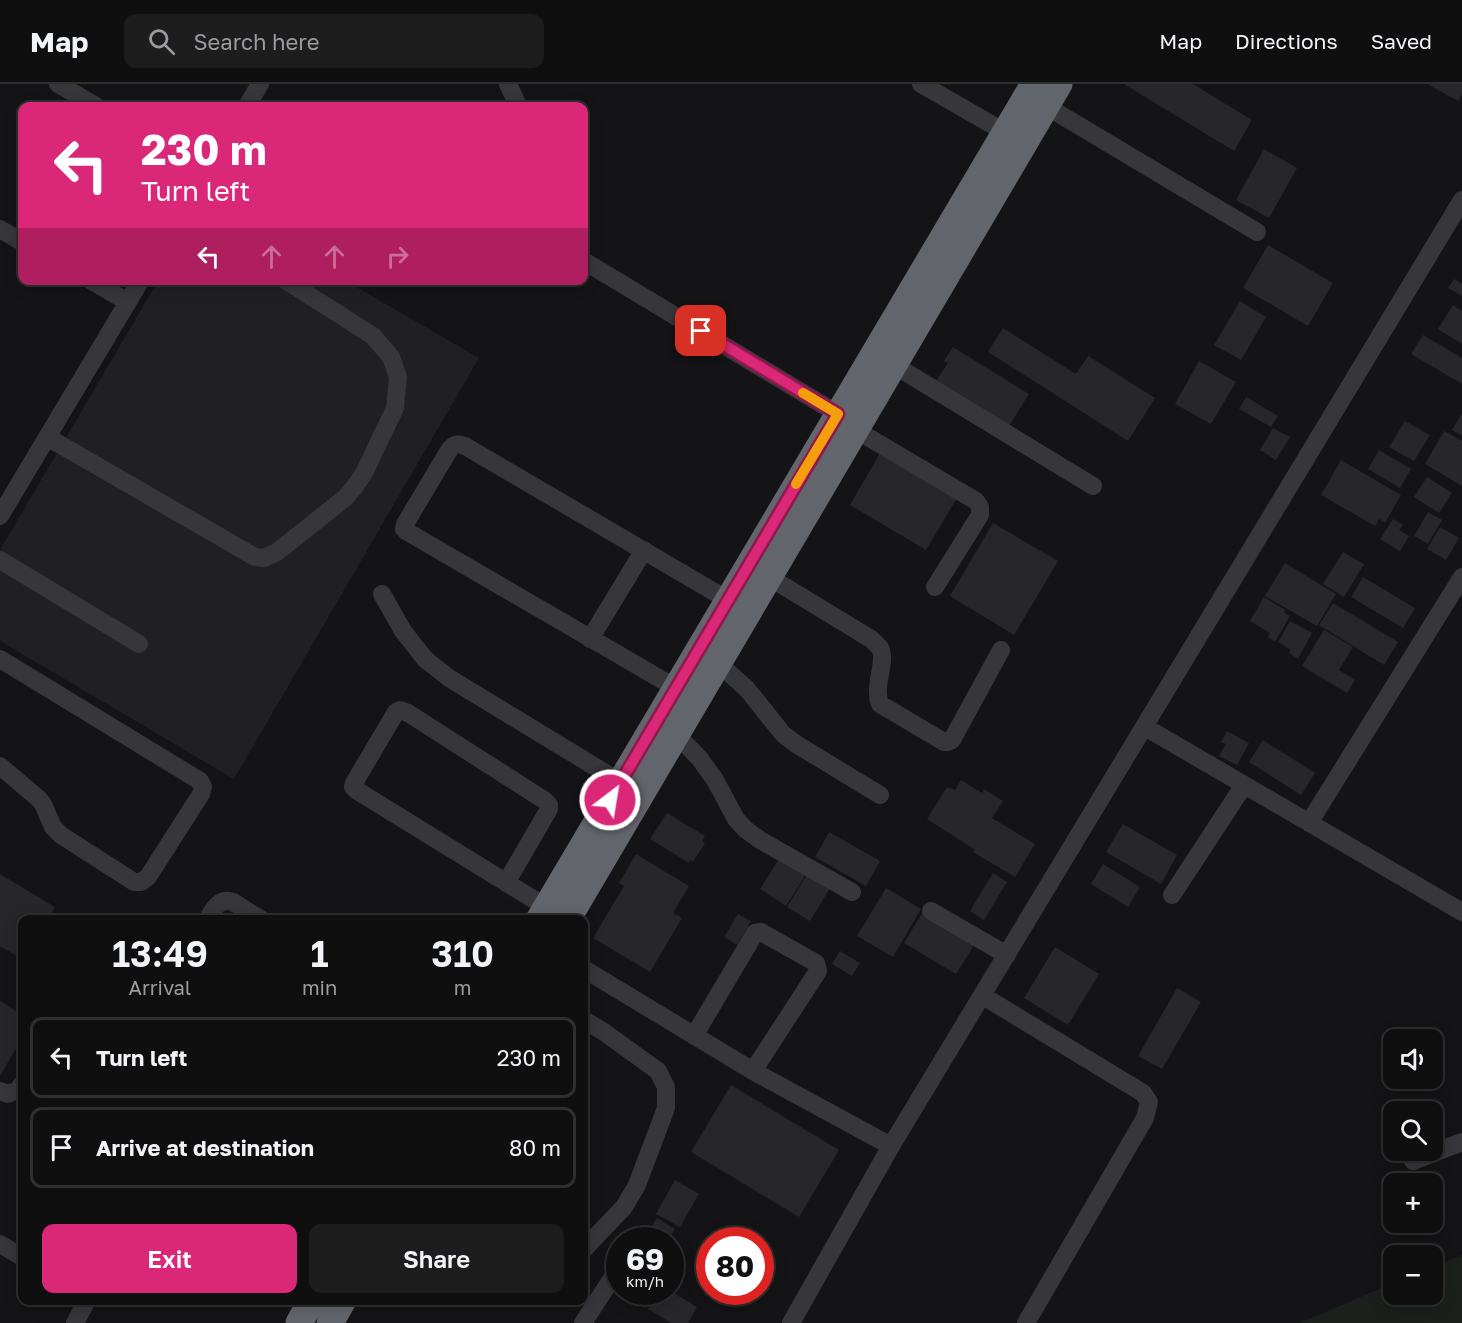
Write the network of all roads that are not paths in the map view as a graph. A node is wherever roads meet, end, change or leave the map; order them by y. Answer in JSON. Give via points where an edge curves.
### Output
{"nodes":[{"id":1,"x":58,"y":84,"type":"edge"},
{"id":2,"x":260,"y":84,"type":"edge"},
{"id":3,"x":508,"y":84,"type":"edge"},
{"id":4,"x":921,"y":84,"type":"edge"},
{"id":5,"x":1046,"y":91,"type":"edge"},
{"id":6,"x":89,"y":102,"type":"edge"},
{"id":7,"x":249,"y":102,"type":"edge"},
{"id":8,"x":516,"y":102,"type":"edge"},
{"id":9,"x":1015,"y":138,"type":"junction"},
{"id":10,"x":1462,"y":200,"type":"edge"},
{"id":11,"x":0,"y":229,"type":"edge"},
{"id":12,"x":1257,"y":232,"type":"dead end"},
{"id":13,"x":18,"y":240,"type":"edge"},
{"id":14,"x":588,"y":263,"type":"edge"},
{"id":15,"x":99,"y":285,"type":"edge"},
{"id":16,"x":138,"y":285,"type":"edge"},
{"id":17,"x":293,"y":285,"type":"edge"},
{"id":18,"x":128,"y":302,"type":"junction"},
{"id":19,"x":894,"y":365,"type":"junction"},
{"id":20,"x":847,"y":422,"type":"junction"},
{"id":21,"x":47,"y":437,"type":"junction"},
{"id":22,"x":1093,"y":486,"type":"dead end"},
{"id":23,"x":0,"y":516,"type":"edge"},
{"id":24,"x":644,"y":550,"type":"junction"},
{"id":25,"x":0,"y":560,"type":"edge"},
{"id":26,"x":769,"y":577,"type":"junction"},
{"id":27,"x":1462,"y":577,"type":"edge"},
{"id":28,"x":935,"y":587,"type":"dead end"},
{"id":29,"x":382,"y":594,"type":"dead end"},
{"id":30,"x":728,"y":600,"type":"junction"},
{"id":31,"x":590,"y":639,"type":"junction"},
{"id":32,"x":139,"y":644,"type":"dead end"},
{"id":33,"x":1001,"y":650,"type":"dead end"},
{"id":34,"x":0,"y":659,"type":"edge"},
{"id":35,"x":718,"y":663,"type":"junction"},
{"id":36,"x":676,"y":688,"type":"junction"},
{"id":37,"x":1145,"y":727,"type":"junction"},
{"id":38,"x":676,"y":734,"type":"junction"},
{"id":39,"x":0,"y":766,"type":"edge"},
{"id":40,"x":620,"y":782,"type":"junction"},
{"id":41,"x":1244,"y":785,"type":"junction"},
{"id":42,"x":880,"y":795,"type":"dead end"},
{"id":43,"x":1309,"y":823,"type":"junction"},
{"id":44,"x":506,"y":883,"type":"junction"},
{"id":45,"x":852,"y":892,"type":"dead end"},
{"id":46,"x":1172,"y":895,"type":"dead end"},
{"id":47,"x":931,"y":911,"type":"dead end"},
{"id":48,"x":1462,"y":912,"type":"edge"},
{"id":49,"x":210,"y":915,"type":"edge"},
{"id":50,"x":254,"y":915,"type":"edge"},
{"id":51,"x":551,"y":915,"type":"edge"},
{"id":52,"x":1007,"y":955,"type":"junction"},
{"id":53,"x":588,"y":971,"type":"edge"},
{"id":54,"x":983,"y":996,"type":"junction"},
{"id":55,"x":588,"y":1022,"type":"edge"},
{"id":56,"x":694,"y":1036,"type":"junction"},
{"id":57,"x":753,"y":1071,"type":"junction"},
{"id":58,"x":18,"y":1090,"type":"edge"},
{"id":59,"x":0,"y":1091,"type":"edge"},
{"id":60,"x":1462,"y":1142,"type":"edge"},
{"id":61,"x":891,"y":1146,"type":"junction"},
{"id":62,"x":1443,"y":1149,"type":"edge"},
{"id":63,"x":0,"y":1244,"type":"edge"},
{"id":64,"x":588,"y":1245,"type":"edge"},
{"id":65,"x":18,"y":1255,"type":"edge"},
{"id":66,"x":606,"y":1288,"type":"edge"},
{"id":67,"x":84,"y":1305,"type":"edge"},
{"id":68,"x":309,"y":1305,"type":"edge"},
{"id":69,"x":340,"y":1305,"type":"edge"},
{"id":70,"x":75,"y":1323,"type":"edge"},
{"id":71,"x":299,"y":1323,"type":"edge"},
{"id":72,"x":330,"y":1323,"type":"edge"},
{"id":73,"x":583,"y":1323,"type":"edge"},
{"id":74,"x":791,"y":1323,"type":"edge"},
{"id":75,"x":1026,"y":1323,"type":"edge"}],
"edges":[{"from":1,"to":6,"type":"street"},
{"from":2,"to":7,"type":"street"},
{"from":3,"to":8,"type":"street"},
{"from":4,"to":9,"type":"street"},
{"from":5,"to":9,"type":"highway"},
{"from":5,"to":12,"type":"street"},
{"from":9,"to":19,"type":"highway"},
{"from":9,"to":20,"type":"highway"},
{"from":10,"to":37,"type":"street"},
{"from":11,"to":13,"type":"street"},
{"from":14,"to":20,"type":"street"},
{"from":15,"to":18,"type":"street"},
{"from":16,"to":18,"type":"street"},
{"from":17,"to":21,"type":"street","via":[[372,336],[391,357],[398,377],[395,408],[356,485],[277,552],[255,557]]},
{"from":18,"to":21,"type":"street"},
{"from":19,"to":20,"type":"highway"},
{"from":19,"to":22,"type":"street"},
{"from":20,"to":26,"type":"highway"},
{"from":20,"to":28,"type":"street","via":[[980,507],[980,515]]},
{"from":20,"to":30,"type":"highway"},
{"from":21,"to":23,"type":"street"},
{"from":24,"to":30,"type":"street"},
{"from":24,"to":31,"type":"street"},
{"from":24,"to":31,"type":"street","via":[[465,446],[452,446],[448,452],[404,529]]},
{"from":25,"to":32,"type":"street"},
{"from":26,"to":33,"type":"street","via":[[880,647],[880,704],[944,742],[952,740]]},
{"from":26,"to":35,"type":"highway"},
{"from":27,"to":43,"type":"street"},
{"from":29,"to":40,"type":"street","via":[[425,659],[449,678]]},
{"from":30,"to":36,"type":"highway"},
{"from":31,"to":36,"type":"street"},
{"from":34,"to":39,"type":"street","via":[[200,781],[202,787],[148,877],[134,882],[61,835],[39,799]]},
{"from":35,"to":38,"type":"highway"},
{"from":35,"to":42,"type":"street","via":[[747,689],[783,734]]},
{"from":36,"to":40,"type":"highway"},
{"from":37,"to":41,"type":"street"},
{"from":37,"to":52,"type":"street"},
{"from":38,"to":45,"type":"street","via":[[700,759],[745,829]]},
{"from":38,"to":51,"type":"highway"},
{"from":40,"to":51,"type":"highway"},
{"from":41,"to":43,"type":"street"},
{"from":41,"to":46,"type":"street"},
{"from":43,"to":48,"type":"street"},
{"from":44,"to":44,"type":"street","via":[[353,787],[396,712],[408,713],[549,805]]},
{"from":44,"to":51,"type":"street"},
{"from":47,"to":52,"type":"street"},
{"from":49,"to":50,"type":"street","via":[[227,900]]},
{"from":52,"to":54,"type":"street"},
{"from":53,"to":56,"type":"street"},
{"from":54,"to":61,"type":"street"},
{"from":54,"to":75,"type":"street","via":[[1143,1093],[1149,1102],[1145,1118]]},
{"from":55,"to":64,"type":"street","via":[[658,1071],[666,1087],[666,1108],[637,1185],[624,1207]]},
{"from":56,"to":57,"type":"street"},
{"from":56,"to":57,"type":"street","via":[[755,933],[761,932],[816,963],[818,971]]},
{"from":57,"to":61,"type":"street"},
{"from":58,"to":59,"type":"street","via":[[8,1094]]},
{"from":60,"to":62,"type":"street"},
{"from":61,"to":74,"type":"street"},
{"from":63,"to":65,"type":"street"},
{"from":66,"to":73,"type":"street"},
{"from":67,"to":70,"type":"street"},
{"from":68,"to":71,"type":"highway"},
{"from":69,"to":72,"type":"highway"}]}
